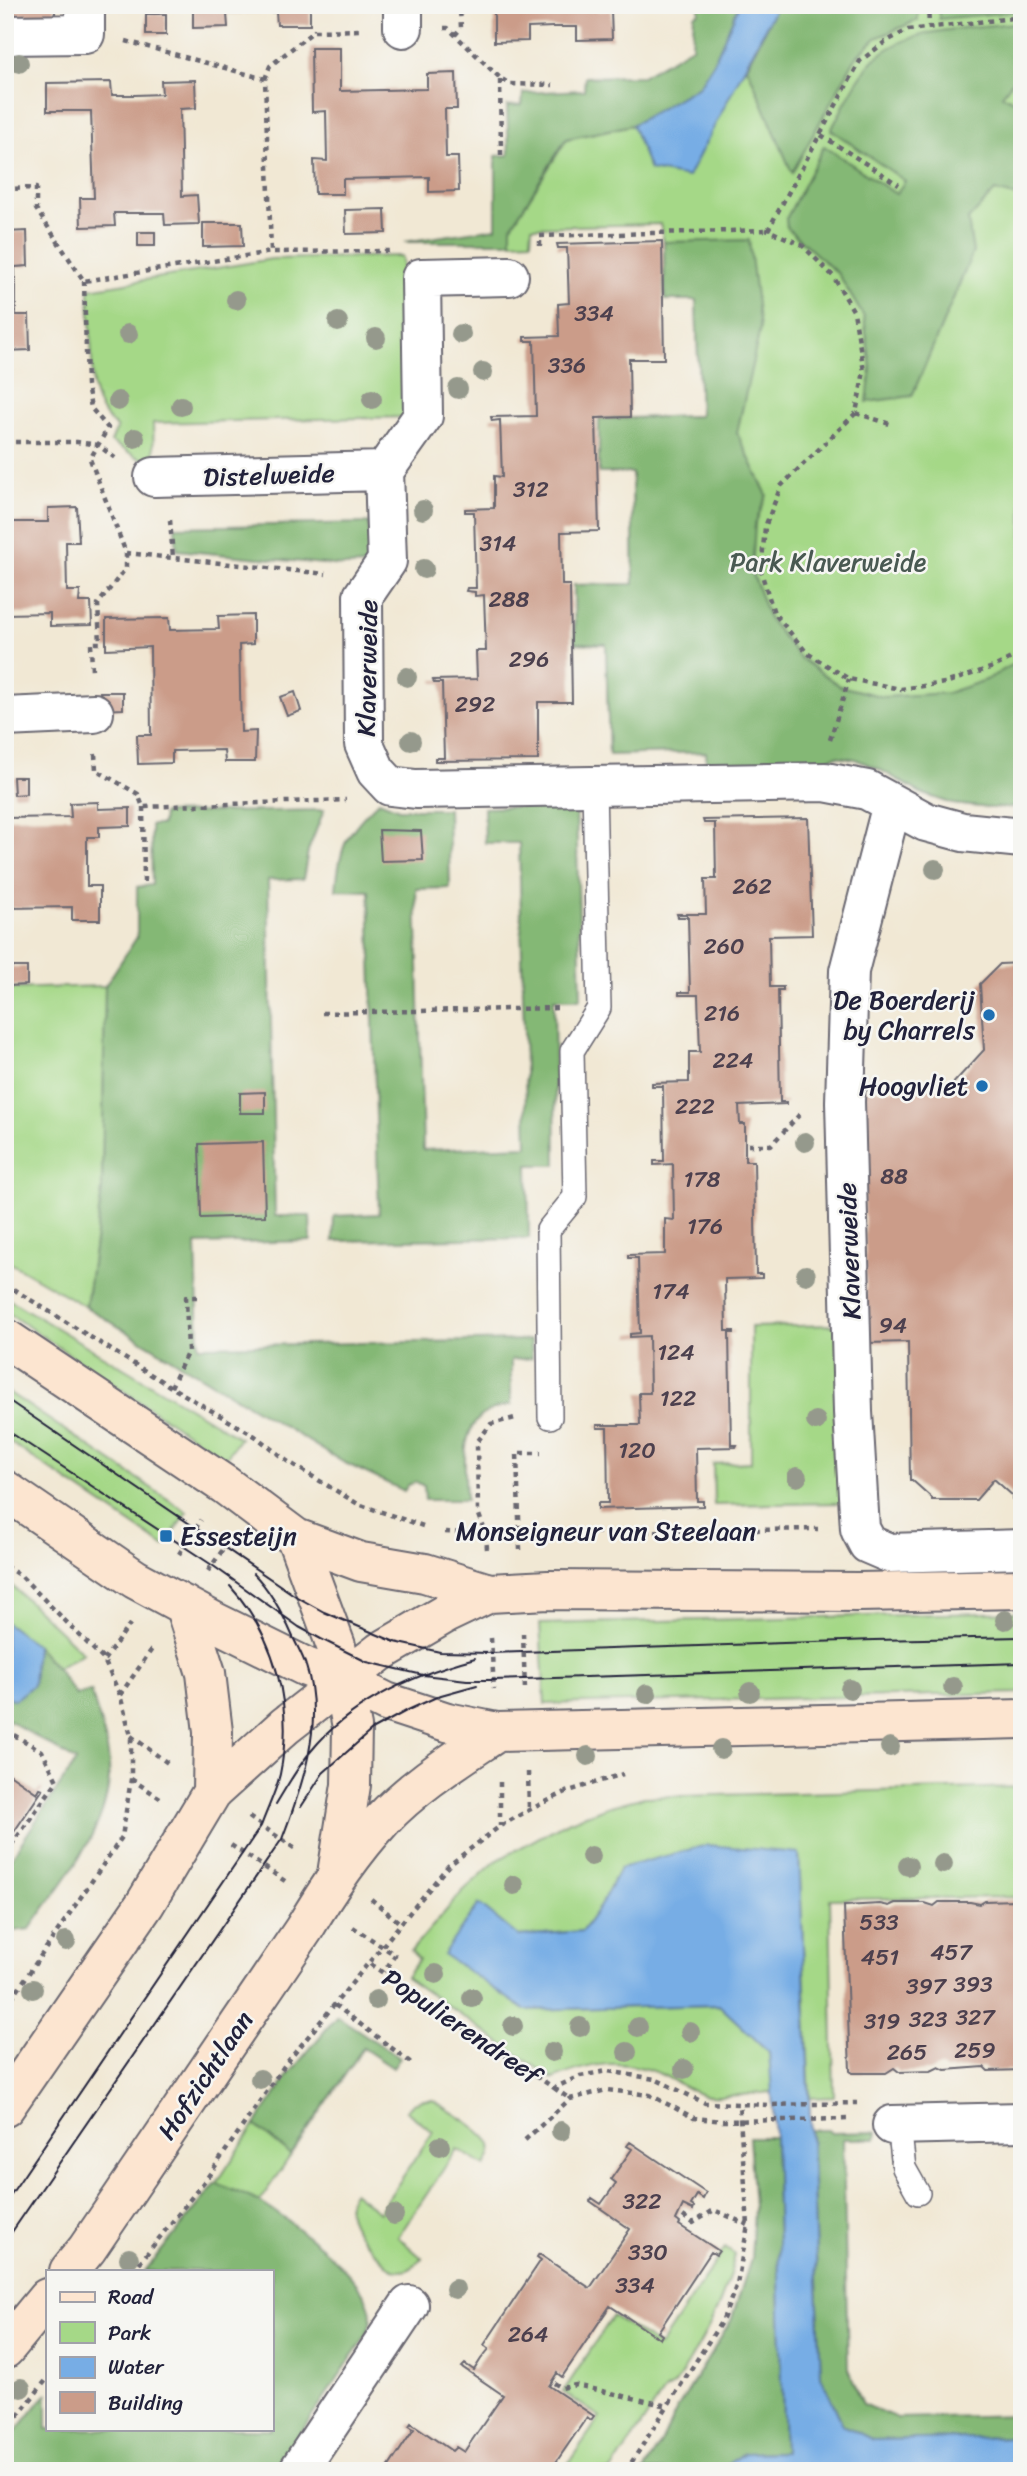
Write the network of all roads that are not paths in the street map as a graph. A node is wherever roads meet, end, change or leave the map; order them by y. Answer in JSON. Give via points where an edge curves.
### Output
{"nodes":[{"id":1,"x":85,"y":20,"type":"edge"},
{"id":2,"x":5,"y":35,"type":"edge"},
{"id":3,"x":509,"y":276,"type":"road end"},
{"id":4,"x":384,"y":471,"type":"junction"},
{"id":5,"x":154,"y":477,"type":"dead end"},
{"id":6,"x":94,"y":713,"type":"road end"},
{"id":7,"x":5,"y":717,"type":"edge"},
{"id":8,"x":594,"y":787,"type":"junction"},
{"id":9,"x":892,"y":804,"type":"junction"},
{"id":10,"x":1022,"y":838,"type":"edge"},
{"id":11,"x":5,"y":1338,"type":"edge"},
{"id":12,"x":550,"y":1417,"type":"road end"},
{"id":13,"x":5,"y":1490,"type":"edge"},
{"id":14,"x":296,"y":1538,"type":"junction"},
{"id":15,"x":1022,"y":1549,"type":"edge"},
{"id":16,"x":1022,"y":1589,"type":"edge"},
{"id":17,"x":505,"y":1592,"type":"junction"},
{"id":18,"x":169,"y":1598,"type":"junction"},
{"id":19,"x":344,"y":1681,"type":"junction"},
{"id":20,"x":1022,"y":1719,"type":"edge"},
{"id":21,"x":512,"y":1732,"type":"junction"},
{"id":22,"x":204,"y":1807,"type":"junction"},
{"id":23,"x":328,"y":1890,"type":"junction"},
{"id":24,"x":5,"y":2107,"type":"edge"},
{"id":25,"x":1022,"y":2122,"type":"edge"},
{"id":26,"x":896,"y":2125,"type":"joint"},
{"id":27,"x":918,"y":2193,"type":"dead end"},
{"id":28,"x":70,"y":2270,"type":"edge"},
{"id":29,"x":46,"y":2299,"type":"edge"},
{"id":30,"x":409,"y":2305,"type":"dead end"},
{"id":31,"x":5,"y":2349,"type":"edge"},
{"id":32,"x":298,"y":2471,"type":"edge"}],
"edges":[{"from":1,"to":2,"type":"street"},
{"from":3,"to":4,"type":"street","via":[[421,278],[423,416]]},
{"from":4,"to":5,"type":"street","name":"Distelweide"},
{"from":4,"to":8,"type":"street","name":"Klaverweide","via":[[387,561],[363,596],[364,744],[376,771],[390,786],[416,789]]},
{"from":6,"to":7,"type":"street"},
{"from":8,"to":9,"type":"street","name":"Klaverweide","via":[[825,782],[867,790]]},
{"from":8,"to":12,"type":"lane","via":[[598,1008],[572,1051],[575,1197],[548,1230]]},
{"from":9,"to":10,"type":"street","name":"Klaverweide","via":[[926,822],[963,832]]},
{"from":9,"to":15,"type":"street","name":"Klaverweide","via":[[849,971],[845,1093],[860,1529],[868,1544],[889,1553]]},
{"from":11,"to":14,"type":"main road","name":"Monseigneur van Steelaan"},
{"from":13,"to":18,"type":"main road"},
{"from":14,"to":17,"type":"main road","name":"Monseigneur van Steelaan","via":[[361,1562]]},
{"from":14,"to":19,"type":"main road","via":[[336,1646]]},
{"from":16,"to":17,"type":"main road","name":"Monseigneur van Steelaan"},
{"from":17,"to":19,"type":"main road","name":"Monseigneur van Steelaan","via":[[444,1614],[395,1642]]},
{"from":18,"to":19,"type":"main road","via":[[306,1667]]},
{"from":18,"to":22,"type":"main road","via":[[206,1673],[213,1732]]},
{"from":19,"to":21,"type":"main road","via":[[386,1702],[447,1722]]},
{"from":19,"to":22,"type":"main road","name":"Monseigneur van Steelaan","via":[[285,1726]]},
{"from":19,"to":23,"type":"main road","via":[[352,1727],[351,1785]]},
{"from":20,"to":21,"type":"main road"},
{"from":21,"to":23,"type":"main road","via":[[429,1779],[383,1819]]},
{"from":22,"to":24,"type":"main road","via":[[145,1904]]},
{"from":23,"to":28,"type":"main road","name":"Hofzichtlaan"},
{"from":25,"to":26,"type":"street"},
{"from":26,"to":27,"type":"lane","via":[[904,2168]]},
{"from":29,"to":31,"type":"main road"},
{"from":30,"to":32,"type":"street"}]}
